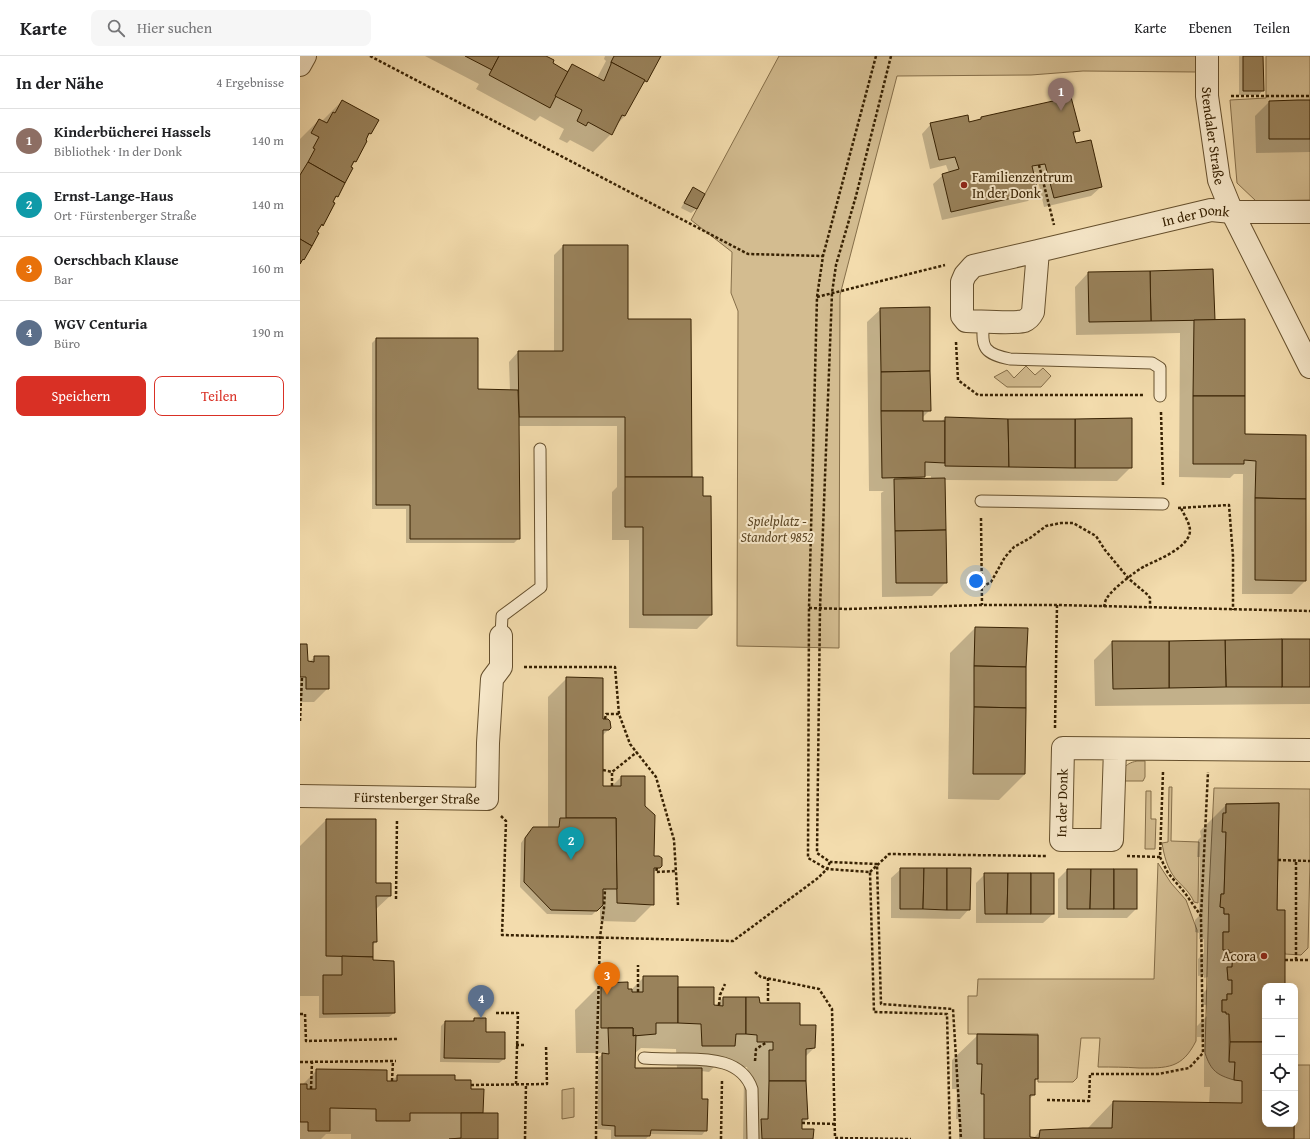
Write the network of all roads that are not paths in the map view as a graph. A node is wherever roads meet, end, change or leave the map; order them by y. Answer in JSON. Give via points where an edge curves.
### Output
{"nodes":[{"id":1,"x":305,"y":56,"type":"edge"},
{"id":2,"x":1207,"y":56,"type":"edge"},
{"id":3,"x":300,"y":65,"type":"edge"},
{"id":4,"x":1232,"y":212,"type":"junction"},
{"id":5,"x":1310,"y":212,"type":"edge"},
{"id":6,"x":1038,"y":251,"type":"junction"},
{"id":7,"x":984,"y":322,"type":"junction"},
{"id":8,"x":1310,"y":367,"type":"edge"},
{"id":9,"x":1160,"y":396,"type":"road end"},
{"id":10,"x":540,"y":449,"type":"dead end"},
{"id":11,"x":981,"y":502,"type":"road end"},
{"id":12,"x":1163,"y":504,"type":"road end"},
{"id":13,"x":501,"y":636,"type":"joint"},
{"id":14,"x":1115,"y":749,"type":"junction"},
{"id":15,"x":1310,"y":750,"type":"edge"},
{"id":16,"x":300,"y":796,"type":"edge"},
{"id":17,"x":644,"y":1058,"type":"dead end"},
{"id":18,"x":753,"y":1139,"type":"edge"}],
"edges":[{"from":1,"to":3,"type":"street"},
{"from":2,"to":4,"type":"street","name":"Stendaler Straße","via":[[1207,96],[1219,180]]},
{"from":4,"to":5,"type":"street"},
{"from":4,"to":6,"type":"street","name":"In der Donk","via":[[1210,210]]},
{"from":4,"to":8,"type":"street","name":"In der Donk"},
{"from":6,"to":7,"type":"street","via":[[1033,312],[1029,318],[1022,322]]},
{"from":6,"to":7,"type":"street","name":"In der Donk","via":[[973,266],[968,270],[962,282],[962,316],[966,321]]},
{"from":7,"to":9,"type":"lane","via":[[984,345],[992,354],[1000,357],[1152,363],[1160,368]]},
{"from":10,"to":13,"type":"lane","via":[[541,586],[502,616]]},
{"from":11,"to":12,"type":"lane"},
{"from":13,"to":16,"type":"street","name":"Fürstenberger Straße","via":[[501,667],[492,679],[487,799]]},
{"from":14,"to":14,"type":"street","name":"In der Donk","via":[[1062,748],[1061,840],[1112,840]]},
{"from":14,"to":15,"type":"street","name":"In der Donk"},
{"from":17,"to":18,"type":"lane","via":[[711,1059],[740,1070],[750,1082],[752,1089]]}]}
